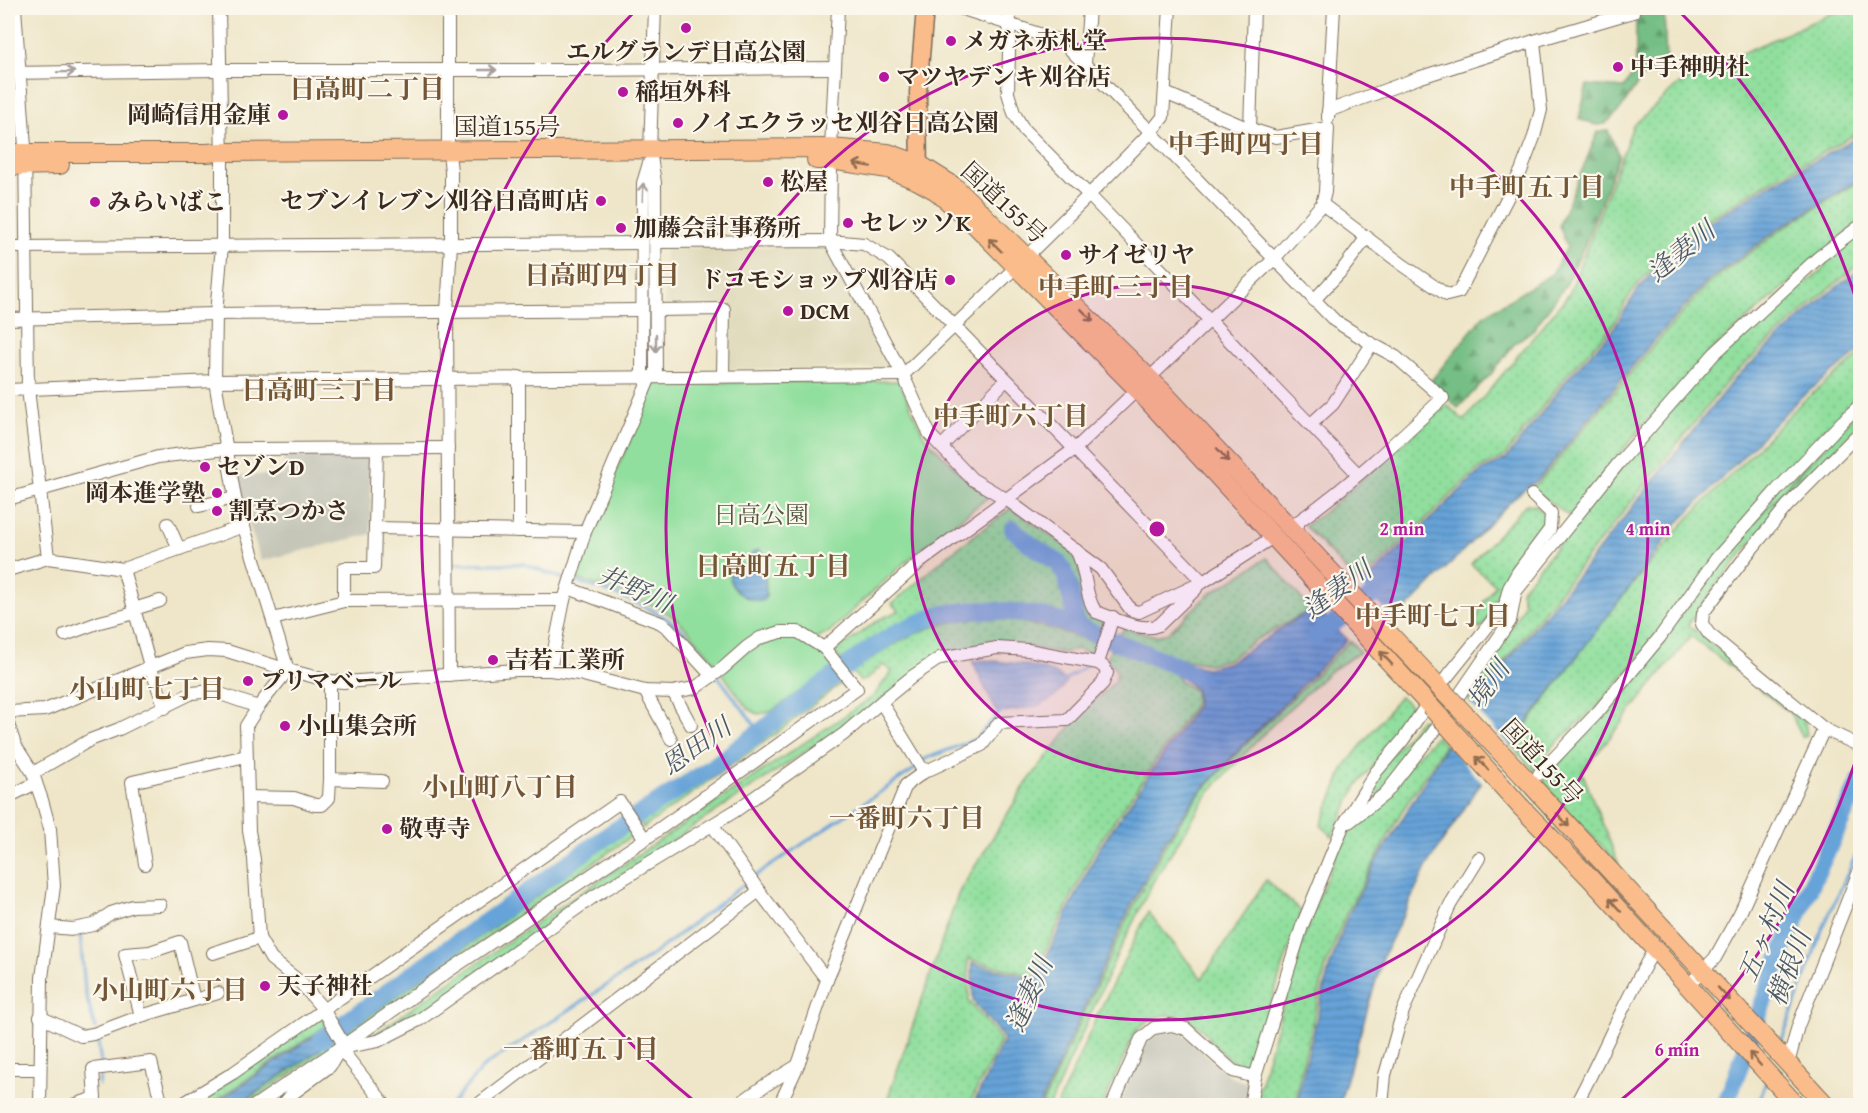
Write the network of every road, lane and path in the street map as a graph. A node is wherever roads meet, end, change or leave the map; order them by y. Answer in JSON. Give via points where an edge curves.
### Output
{"nodes":[{"id":1,"x":15,"y":8,"type":"edge"},
{"id":2,"x":219,"y":8,"type":"edge"},
{"id":3,"x":448,"y":8,"type":"edge"},
{"id":4,"x":655,"y":8,"type":"edge"},
{"id":5,"x":838,"y":8,"type":"edge"},
{"id":6,"x":925,"y":8,"type":"edge"},
{"id":7,"x":960,"y":8,"type":"edge"},
{"id":8,"x":1010,"y":8,"type":"edge"},
{"id":9,"x":1089,"y":8,"type":"edge"},
{"id":10,"x":1170,"y":8,"type":"edge"},
{"id":11,"x":1254,"y":8,"type":"edge"},
{"id":12,"x":1334,"y":8,"type":"edge"},
{"id":13,"x":1633,"y":8,"type":"edge"},
{"id":14,"x":1009,"y":24,"type":"junction"},
{"id":15,"x":1534,"y":41,"type":"junction"},
{"id":16,"x":1085,"y":64,"type":"junction"},
{"id":17,"x":835,"y":68,"type":"junction"},
{"id":18,"x":653,"y":69,"type":"junction"},
{"id":19,"x":219,"y":70,"type":"junction"},
{"id":20,"x":448,"y":71,"type":"junction"},
{"id":21,"x":14,"y":73,"type":"edge"},
{"id":22,"x":1165,"y":93,"type":"junction"},
{"id":23,"x":1328,"y":111,"type":"junction"},
{"id":24,"x":1250,"y":128,"type":"junction"},
{"id":25,"x":1328,"y":128,"type":"junction"},
{"id":26,"x":1150,"y":133,"type":"junction"},
{"id":27,"x":650,"y":154,"type":"junction"},
{"id":28,"x":831,"y":154,"type":"junction"},
{"id":29,"x":450,"y":156,"type":"junction"},
{"id":30,"x":222,"y":157,"type":"junction"},
{"id":31,"x":16,"y":160,"type":"edge"},
{"id":32,"x":919,"y":172,"type":"junction"},
{"id":33,"x":1089,"y":195,"type":"junction"},
{"id":34,"x":1322,"y":204,"type":"junction"},
{"id":35,"x":1860,"y":226,"type":"edge"},
{"id":36,"x":1367,"y":237,"type":"junction"},
{"id":37,"x":830,"y":241,"type":"junction"},
{"id":38,"x":649,"y":243,"type":"junction"},
{"id":39,"x":452,"y":244,"type":"junction"},
{"id":40,"x":222,"y":245,"type":"junction"},
{"id":41,"x":8,"y":247,"type":"edge"},
{"id":42,"x":26,"y":247,"type":"junction"},
{"id":43,"x":1274,"y":259,"type":"junction"},
{"id":44,"x":1021,"y":261,"type":"junction"},
{"id":45,"x":1314,"y":300,"type":"junction"},
{"id":46,"x":642,"y":310,"type":"junction"},
{"id":47,"x":656,"y":310,"type":"junction"},
{"id":48,"x":447,"y":312,"type":"junction"},
{"id":49,"x":216,"y":314,"type":"junction"},
{"id":50,"x":26,"y":318,"type":"junction"},
{"id":51,"x":8,"y":319,"type":"edge"},
{"id":52,"x":1210,"y":320,"type":"junction"},
{"id":53,"x":955,"y":326,"type":"junction"},
{"id":54,"x":1345,"y":327,"type":"junction"},
{"id":55,"x":1336,"y":337,"type":"dead end"},
{"id":56,"x":1372,"y":344,"type":"junction"},
{"id":57,"x":903,"y":375,"type":"junction"},
{"id":58,"x":723,"y":376,"type":"junction"},
{"id":59,"x":519,"y":377,"type":"junction"},
{"id":60,"x":649,"y":377,"type":"junction"},
{"id":61,"x":448,"y":378,"type":"junction"},
{"id":62,"x":1006,"y":380,"type":"junction"},
{"id":63,"x":215,"y":381,"type":"junction"},
{"id":64,"x":1143,"y":383,"type":"junction"},
{"id":65,"x":28,"y":389,"type":"junction"},
{"id":66,"x":8,"y":390,"type":"edge"},
{"id":67,"x":1860,"y":405,"type":"edge"},
{"id":68,"x":1311,"y":424,"type":"junction"},
{"id":69,"x":1860,"y":432,"type":"edge"},
{"id":70,"x":942,"y":446,"type":"junction"},
{"id":71,"x":448,"y":448,"type":"junction"},
{"id":72,"x":1076,"y":448,"type":"junction"},
{"id":73,"x":226,"y":449,"type":"junction"},
{"id":74,"x":377,"y":449,"type":"junction"},
{"id":75,"x":1358,"y":474,"type":"junction"},
{"id":76,"x":39,"y":490,"type":"junction"},
{"id":77,"x":1532,"y":495,"type":"dead end"},
{"id":78,"x":235,"y":498,"type":"junction"},
{"id":79,"x":8,"y":499,"type":"edge"},
{"id":80,"x":1006,"y":499,"type":"junction"},
{"id":81,"x":199,"y":506,"type":"dead end"},
{"id":82,"x":168,"y":524,"type":"dead end"},
{"id":83,"x":244,"y":526,"type":"junction"},
{"id":84,"x":375,"y":528,"type":"junction"},
{"id":85,"x":448,"y":530,"type":"junction"},
{"id":86,"x":519,"y":531,"type":"junction"},
{"id":87,"x":585,"y":532,"type":"junction"},
{"id":88,"x":1296,"y":533,"type":"junction"},
{"id":89,"x":1277,"y":540,"type":"junction"},
{"id":90,"x":1074,"y":548,"type":"junction"},
{"id":91,"x":179,"y":549,"type":"junction"},
{"id":92,"x":48,"y":558,"type":"junction"},
{"id":93,"x":123,"y":569,"type":"junction"},
{"id":94,"x":8,"y":570,"type":"edge"},
{"id":95,"x":1203,"y":582,"type":"junction"},
{"id":96,"x":568,"y":587,"type":"junction"},
{"id":97,"x":1515,"y":592,"type":"junction"},
{"id":98,"x":449,"y":599,"type":"junction"},
{"id":99,"x":160,"y":601,"type":"dead end"},
{"id":100,"x":344,"y":601,"type":"junction"},
{"id":101,"x":1504,"y":607,"type":"junction"},
{"id":102,"x":135,"y":611,"type":"junction"},
{"id":103,"x":1113,"y":617,"type":"junction"},
{"id":104,"x":273,"y":619,"type":"junction"},
{"id":105,"x":65,"y":635,"type":"dead end"},
{"id":106,"x":827,"y":652,"type":"junction"},
{"id":107,"x":1098,"y":663,"type":"junction"},
{"id":108,"x":150,"y":666,"type":"junction"},
{"id":109,"x":288,"y":670,"type":"junction"},
{"id":110,"x":550,"y":670,"type":"junction"},
{"id":111,"x":715,"y":674,"type":"junction"},
{"id":112,"x":449,"y":675,"type":"junction"},
{"id":113,"x":330,"y":681,"type":"junction"},
{"id":114,"x":1440,"y":687,"type":"junction"},
{"id":115,"x":645,"y":691,"type":"junction"},
{"id":116,"x":673,"y":692,"type":"junction"},
{"id":117,"x":881,"y":702,"type":"junction"},
{"id":118,"x":1428,"y":703,"type":"junction"},
{"id":119,"x":258,"y":706,"type":"junction"},
{"id":120,"x":165,"y":708,"type":"junction"},
{"id":121,"x":8,"y":712,"type":"edge"},
{"id":122,"x":8,"y":724,"type":"edge"},
{"id":123,"x":691,"y":725,"type":"dead end"},
{"id":124,"x":1824,"y":729,"type":"junction"},
{"id":125,"x":670,"y":739,"type":"dead end"},
{"id":126,"x":1855,"y":743,"type":"edge"},
{"id":127,"x":246,"y":756,"type":"junction"},
{"id":128,"x":924,"y":771,"type":"junction"},
{"id":129,"x":1531,"y":775,"type":"junction"},
{"id":130,"x":34,"y":778,"type":"junction"},
{"id":131,"x":330,"y":779,"type":"junction"},
{"id":132,"x":382,"y":781,"type":"dead end"},
{"id":133,"x":8,"y":797,"type":"edge"},
{"id":134,"x":248,"y":797,"type":"junction"},
{"id":135,"x":712,"y":825,"type":"junction"},
{"id":136,"x":1343,"y":826,"type":"junction"},
{"id":137,"x":645,"y":839,"type":"junction"},
{"id":138,"x":1479,"y":858,"type":"dead end"},
{"id":139,"x":145,"y":864,"type":"dead end"},
{"id":140,"x":1860,"y":869,"type":"edge"},
{"id":141,"x":757,"y":888,"type":"junction"},
{"id":142,"x":160,"y":905,"type":"dead end"},
{"id":143,"x":49,"y":927,"type":"junction"},
{"id":144,"x":259,"y":938,"type":"junction"},
{"id":145,"x":1655,"y":948,"type":"junction"},
{"id":146,"x":213,"y":953,"type":"dead end"},
{"id":147,"x":1702,"y":971,"type":"junction"},
{"id":148,"x":827,"y":980,"type":"junction"},
{"id":149,"x":1688,"y":986,"type":"junction"},
{"id":150,"x":218,"y":993,"type":"dead end"},
{"id":151,"x":194,"y":1000,"type":"junction"},
{"id":152,"x":323,"y":1009,"type":"junction"},
{"id":153,"x":141,"y":1016,"type":"junction"},
{"id":154,"x":40,"y":1017,"type":"junction"},
{"id":155,"x":342,"y":1046,"type":"junction"},
{"id":156,"x":1787,"y":1062,"type":"junction"},
{"id":157,"x":798,"y":1065,"type":"junction"},
{"id":158,"x":8,"y":1069,"type":"edge"},
{"id":159,"x":40,"y":1069,"type":"junction"},
{"id":160,"x":1255,"y":1077,"type":"junction"},
{"id":161,"x":40,"y":1106,"type":"edge"},
{"id":162,"x":71,"y":1106,"type":"edge"},
{"id":163,"x":162,"y":1106,"type":"edge"},
{"id":164,"x":179,"y":1106,"type":"edge"},
{"id":165,"x":254,"y":1106,"type":"edge"},
{"id":166,"x":282,"y":1106,"type":"edge"},
{"id":167,"x":386,"y":1106,"type":"edge"},
{"id":168,"x":476,"y":1106,"type":"edge"},
{"id":169,"x":736,"y":1106,"type":"edge"},
{"id":170,"x":779,"y":1106,"type":"edge"},
{"id":171,"x":1112,"y":1106,"type":"edge"},
{"id":172,"x":1250,"y":1106,"type":"edge"},
{"id":173,"x":1382,"y":1106,"type":"edge"},
{"id":174,"x":1575,"y":1106,"type":"edge"},
{"id":175,"x":1797,"y":1106,"type":"edge"},
{"id":176,"x":1827,"y":1106,"type":"edge"}],
"edges":[{"from":1,"to":21,"type":"street"},
{"from":2,"to":19,"type":"street"},
{"from":3,"to":20,"type":"street"},
{"from":4,"to":18,"type":"street"},
{"from":5,"to":17,"type":"street"},
{"from":6,"to":32,"type":"main road","via":[[918,93]]},
{"from":7,"to":14,"type":"street"},
{"from":8,"to":14,"type":"street"},
{"from":9,"to":16,"type":"street"},
{"from":10,"to":22,"type":"street"},
{"from":11,"to":24,"type":"street"},
{"from":12,"to":23,"type":"street"},
{"from":13,"to":15,"type":"street","via":[[1633,12]]},
{"from":14,"to":16,"type":"street","via":[[1063,42]]},
{"from":14,"to":33,"type":"street","via":[[1008,93],[1014,113],[1024,130]]},
{"from":15,"to":23,"type":"street"},
{"from":15,"to":36,"type":"street","via":[[1541,110],[1534,137],[1521,171],[1459,292],[1447,295]]},
{"from":16,"to":26,"type":"street"},
{"from":17,"to":18,"type":"street"},
{"from":17,"to":28,"type":"street"},
{"from":20,"to":18,"type":"street","one_way":true},
{"from":18,"to":27,"type":"street"},
{"from":19,"to":20,"type":"street"},
{"from":21,"to":19,"type":"street","one_way":true},
{"from":19,"to":30,"type":"street"},
{"from":20,"to":29,"type":"street"},
{"from":21,"to":31,"type":"street"},
{"from":22,"to":24,"type":"street"},
{"from":22,"to":26,"type":"street","via":[[1163,117]]},
{"from":23,"to":25,"type":"street"},
{"from":24,"to":25,"type":"street","via":[[1276,137]]},
{"from":25,"to":34,"type":"street"},
{"from":26,"to":33,"type":"street"},
{"from":26,"to":43,"type":"street"},
{"from":27,"to":28,"type":"highway","name":"国道155号"},
{"from":27,"to":29,"type":"highway","name":"国道155号"},
{"from":27,"to":38,"type":"street","via":[[655,180]]},
{"from":28,"to":32,"type":"highway","name":"国道155号","via":[[888,153]]},
{"from":28,"to":37,"type":"street"},
{"from":29,"to":30,"type":"highway","name":"国道155号"},
{"from":29,"to":39,"type":"street"},
{"from":30,"to":31,"type":"highway","name":"国道155号","via":[[206,153]]},
{"from":30,"to":40,"type":"street"},
{"from":31,"to":42,"type":"street"},
{"from":32,"to":44,"type":"highway","name":"国道155号","via":[[954,186]]},
{"from":33,"to":44,"type":"street"},
{"from":33,"to":52,"type":"street"},
{"from":34,"to":36,"type":"street"},
{"from":34,"to":43,"type":"street"},
{"from":35,"to":97,"type":"street","via":[[1819,257],[1714,354],[1618,464]]},
{"from":36,"to":45,"type":"street"},
{"from":37,"to":38,"type":"street"},
{"from":37,"to":53,"type":"street","via":[[864,244],[890,259]]},
{"from":37,"to":57,"type":"street"},
{"from":38,"to":39,"type":"street"},
{"from":38,"to":46,"type":"street"},
{"from":38,"to":47,"type":"street"},
{"from":39,"to":40,"type":"street"},
{"from":39,"to":48,"type":"street"},
{"from":40,"to":42,"type":"street"},
{"from":40,"to":49,"type":"street"},
{"from":41,"to":42,"type":"street"},
{"from":42,"to":50,"type":"street"},
{"from":43,"to":45,"type":"street"},
{"from":43,"to":52,"type":"street"},
{"from":44,"to":53,"type":"street"},
{"from":44,"to":64,"type":"highway","name":"国道155号"},
{"from":45,"to":54,"type":"street"},
{"from":46,"to":48,"type":"street"},
{"from":46,"to":60,"type":"street"},
{"from":47,"to":58,"type":"street","via":[[724,309]]},
{"from":47,"to":60,"type":"street","one_way":true},
{"from":48,"to":49,"type":"street"},
{"from":48,"to":61,"type":"street"},
{"from":49,"to":50,"type":"street"},
{"from":49,"to":63,"type":"street"},
{"from":50,"to":51,"type":"street"},
{"from":50,"to":65,"type":"street"},
{"from":52,"to":64,"type":"street"},
{"from":52,"to":68,"type":"street"},
{"from":53,"to":57,"type":"street"},
{"from":53,"to":62,"type":"street"},
{"from":54,"to":55,"type":"street"},
{"from":54,"to":56,"type":"street"},
{"from":56,"to":68,"type":"street","via":[[1333,404]]},
{"from":56,"to":75,"type":"street","via":[[1396,357],[1443,398]]},
{"from":57,"to":58,"type":"street"},
{"from":57,"to":70,"type":"street","via":[[930,435]]},
{"from":58,"to":60,"type":"street"},
{"from":59,"to":60,"type":"street"},
{"from":59,"to":61,"type":"street"},
{"from":59,"to":86,"type":"street"},
{"from":60,"to":87,"type":"street"},
{"from":61,"to":63,"type":"street"},
{"from":61,"to":71,"type":"street"},
{"from":62,"to":70,"type":"street"},
{"from":62,"to":72,"type":"street"},
{"from":63,"to":65,"type":"street"},
{"from":63,"to":73,"type":"street"},
{"from":64,"to":72,"type":"street"},
{"from":64,"to":88,"type":"highway","name":"国道155号","one_way":true,"via":[[1213,444]]},
{"from":64,"to":89,"type":"highway","name":"国道155号"},
{"from":65,"to":66,"type":"street"},
{"from":65,"to":76,"type":"street"},
{"from":67,"to":129,"type":"street","via":[[1716,559],[1660,638],[1598,711]]},
{"from":68,"to":75,"type":"street"},
{"from":69,"to":124,"type":"street","via":[[1787,506],[1703,613],[1702,624],[1709,634]]},
{"from":70,"to":80,"type":"street","via":[[972,479]]},
{"from":71,"to":74,"type":"street"},
{"from":71,"to":85,"type":"street"},
{"from":72,"to":80,"type":"street"},
{"from":72,"to":95,"type":"street"},
{"from":73,"to":74,"type":"street"},
{"from":73,"to":76,"type":"street","via":[[158,457]]},
{"from":73,"to":78,"type":"street"},
{"from":74,"to":84,"type":"street"},
{"from":75,"to":88,"type":"street","via":[[1299,521]]},
{"from":76,"to":79,"type":"street"},
{"from":76,"to":92,"type":"street"},
{"from":77,"to":101,"type":"street","via":[[1551,513],[1550,529],[1518,572]]},
{"from":78,"to":81,"type":"street"},
{"from":78,"to":83,"type":"street"},
{"from":80,"to":90,"type":"street"},
{"from":80,"to":106,"type":"street","via":[[919,563]]},
{"from":82,"to":91,"type":"street"},
{"from":83,"to":91,"type":"street"},
{"from":83,"to":104,"type":"street"},
{"from":84,"to":85,"type":"street"},
{"from":84,"to":100,"type":"street","via":[[374,568],[344,568]]},
{"from":85,"to":86,"type":"street"},
{"from":85,"to":98,"type":"street"},
{"from":86,"to":87,"type":"street"},
{"from":87,"to":96,"type":"street"},
{"from":88,"to":114,"type":"highway","name":"国道155号"},
{"from":89,"to":95,"type":"street"},
{"from":118,"to":89,"type":"highway","name":"国道155号","one_way":true},
{"from":90,"to":95,"type":"street","via":[[1101,569],[1131,610],[1139,612]]},
{"from":90,"to":103,"type":"street","via":[[1085,572],[1091,606],[1096,612]]},
{"from":91,"to":93,"type":"street"},
{"from":92,"to":93,"type":"street"},
{"from":92,"to":94,"type":"street"},
{"from":93,"to":102,"type":"street"},
{"from":95,"to":103,"type":"street","via":[[1159,625],[1142,627]]},
{"from":96,"to":98,"type":"street"},
{"from":96,"to":110,"type":"street"},
{"from":96,"to":111,"type":"street","via":[[661,623]]},
{"from":97,"to":101,"type":"street"},
{"from":97,"to":136,"type":"street","via":[[1510,621],[1433,734],[1385,794]]},
{"from":98,"to":100,"type":"street"},
{"from":98,"to":112,"type":"street"},
{"from":99,"to":102,"type":"street"},
{"from":100,"to":104,"type":"street"},
{"from":101,"to":114,"type":"street"},
{"from":102,"to":105,"type":"street"},
{"from":102,"to":108,"type":"street"},
{"from":103,"to":107,"type":"street"},
{"from":104,"to":109,"type":"street"},
{"from":106,"to":111,"type":"street","via":[[798,632],[781,632],[760,638]]},
{"from":106,"to":137,"type":"street","via":[[857,688]]},
{"from":107,"to":117,"type":"street","via":[[997,648],[940,658]]},
{"from":107,"to":128,"type":"street","via":[[1107,673],[1103,683],[1067,720],[999,723],[982,745]]},
{"from":108,"to":109,"type":"street","via":[[185,653],[208,650],[227,651]]},
{"from":108,"to":120,"type":"street"},
{"from":108,"to":121,"type":"street","via":[[45,710]]},
{"from":109,"to":113,"type":"street"},
{"from":109,"to":119,"type":"street"},
{"from":110,"to":112,"type":"street"},
{"from":110,"to":115,"type":"street"},
{"from":111,"to":116,"type":"street","via":[[695,688]]},
{"from":112,"to":113,"type":"street"},
{"from":113,"to":131,"type":"street"},
{"from":114,"to":129,"type":"highway","name":"国道155号","bridge":true},
{"from":115,"to":116,"type":"street"},
{"from":115,"to":125,"type":"street"},
{"from":116,"to":123,"type":"street"},
{"from":117,"to":128,"type":"street"},
{"from":117,"to":135,"type":"street","via":[[844,734]]},
{"from":118,"to":136,"type":"street","via":[[1376,772]]},
{"from":145,"to":118,"type":"highway","name":"国道155号","one_way":true,"bridge":true},
{"from":119,"to":120,"type":"street","via":[[212,692],[192,693]]},
{"from":119,"to":127,"type":"street","via":[[246,726]]},
{"from":120,"to":130,"type":"street","via":[[90,740]]},
{"from":122,"to":130,"type":"street"},
{"from":124,"to":126,"type":"street"},
{"from":124,"to":147,"type":"street","via":[[1740,914],[1715,958]]},
{"from":127,"to":134,"type":"street"},
{"from":127,"to":139,"type":"street","via":[[132,782]]},
{"from":128,"to":148,"type":"street","via":[[906,785]]},
{"from":129,"to":147,"type":"highway","name":"国道155号","one_way":true},
{"from":130,"to":133,"type":"street"},
{"from":130,"to":143,"type":"street","via":[[50,829],[54,886]]},
{"from":131,"to":132,"type":"street"},
{"from":131,"to":134,"type":"street","via":[[328,798],[322,805],[294,798]]},
{"from":134,"to":144,"type":"street"},
{"from":135,"to":141,"type":"street"},
{"from":135,"to":155,"type":"street","via":[[593,897],[419,1020],[378,1041]]},
{"from":136,"to":160,"type":"street","via":[[1302,926]]},
{"from":137,"to":152,"type":"street","via":[[620,802]]},
{"from":137,"to":155,"type":"street"},
{"from":138,"to":173,"type":"street","via":[[1450,905],[1403,1011],[1385,1075]]},
{"from":140,"to":156,"type":"street"},
{"from":141,"to":148,"type":"street"},
{"from":141,"to":168,"type":"street"},
{"from":142,"to":143,"type":"street","via":[[133,906],[93,925],[73,929]]},
{"from":143,"to":154,"type":"street"},
{"from":144,"to":146,"type":"street"},
{"from":144,"to":152,"type":"street","via":[[272,959],[300,982]]},
{"from":145,"to":149,"type":"highway","name":"国道155号"},
{"from":145,"to":174,"type":"street"},
{"from":147,"to":149,"type":"street"},
{"from":147,"to":156,"type":"highway","name":"国道155号","one_way":true},
{"from":148,"to":157,"type":"street"},
{"from":175,"to":149,"type":"highway","name":"国道155号","one_way":true},
{"from":150,"to":151,"type":"street"},
{"from":151,"to":153,"type":"street"},
{"from":151,"to":153,"type":"street","via":[[180,942],[150,952],[125,954]]},
{"from":152,"to":155,"type":"street"},
{"from":152,"to":164,"type":"street"},
{"from":153,"to":154,"type":"street","via":[[81,1036]]},
{"from":154,"to":159,"type":"street"},
{"from":155,"to":165,"type":"street"},
{"from":155,"to":166,"type":"street","via":[[330,1066]]},
{"from":155,"to":167,"type":"street"},
{"from":156,"to":176,"type":"highway","name":"国道155号"},
{"from":157,"to":169,"type":"street"},
{"from":157,"to":170,"type":"street"},
{"from":158,"to":159,"type":"street"},
{"from":159,"to":161,"type":"street"},
{"from":160,"to":171,"type":"street","via":[[1233,1071],[1186,1029],[1171,1025],[1154,1028],[1141,1038]]},
{"from":160,"to":172,"type":"street"},
{"from":162,"to":163,"type":"street","via":[[95,1098],[93,1069],[151,1062]]}]}
